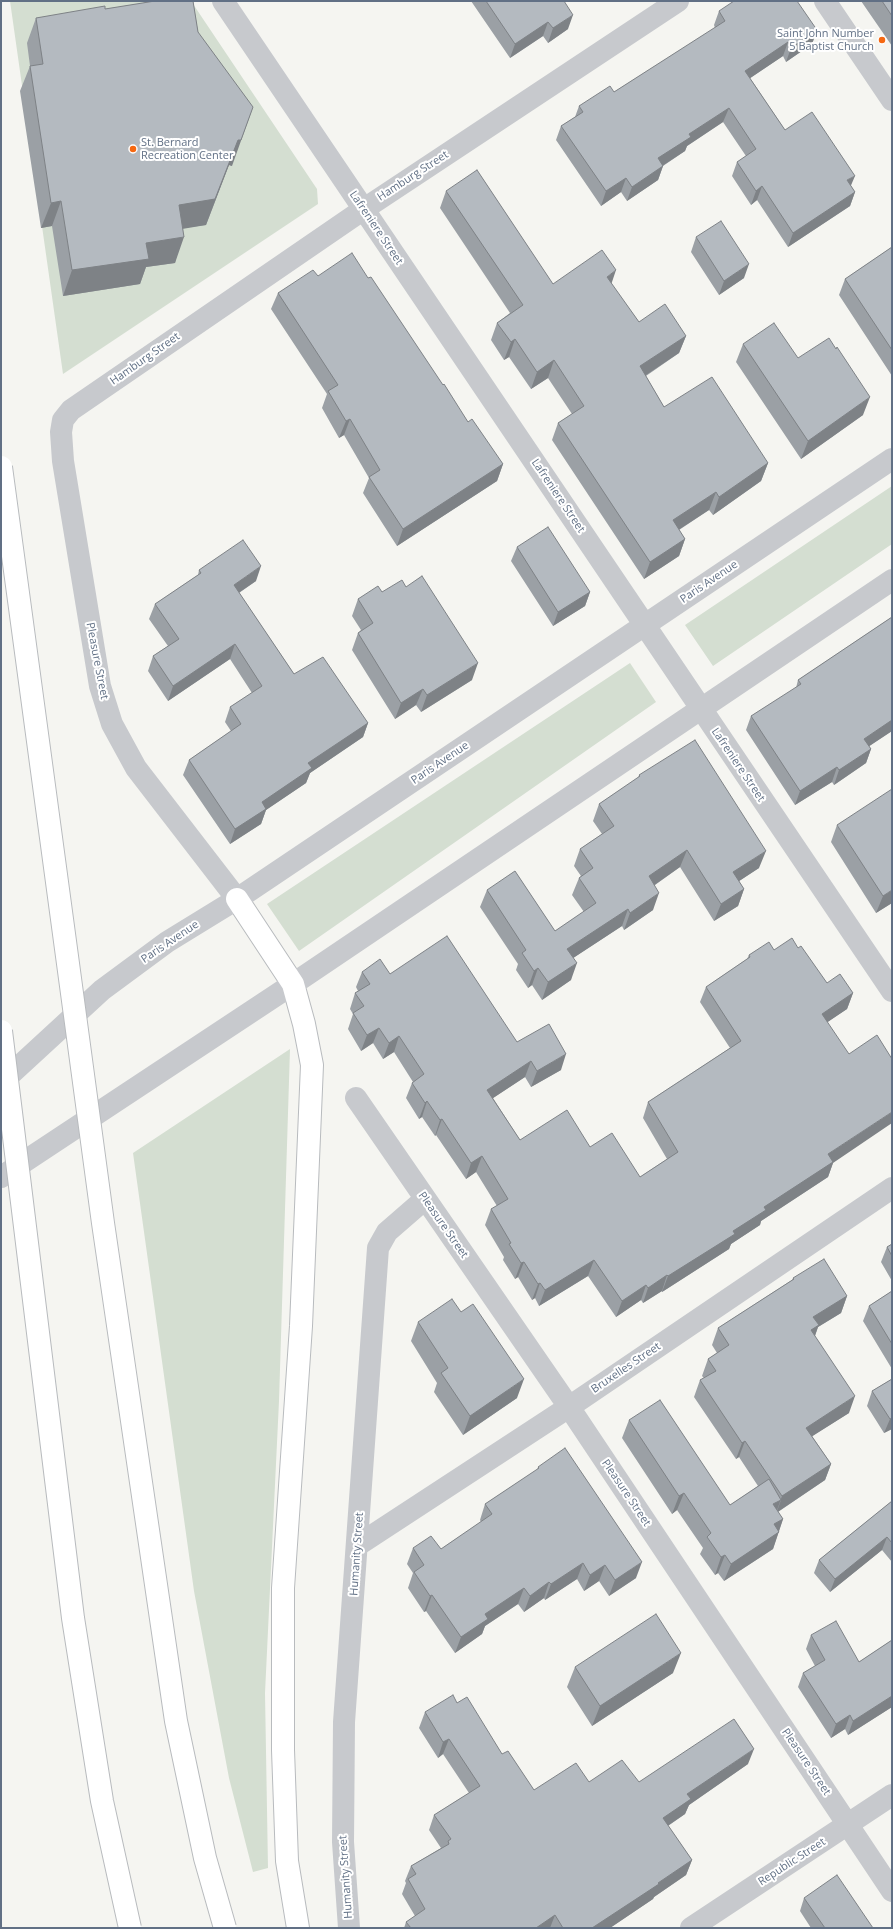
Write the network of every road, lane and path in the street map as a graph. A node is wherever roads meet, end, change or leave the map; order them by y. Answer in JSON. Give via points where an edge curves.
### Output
{"nodes":[{"id":1,"x":223,"y":1,"type":"edge"},
{"id":2,"x":678,"y":1,"type":"edge"},
{"id":3,"x":826,"y":1,"type":"edge"},
{"id":4,"x":892,"y":100,"type":"edge"},
{"id":5,"x":364,"y":209,"type":"junction"},
{"id":6,"x":71,"y":410,"type":"joint"},
{"id":7,"x":892,"y":459,"type":"edge"},
{"id":8,"x":1,"y":467,"type":"edge"},
{"id":9,"x":892,"y":580,"type":"edge"},
{"id":10,"x":645,"y":625,"type":"junction"},
{"id":11,"x":701,"y":710,"type":"junction"},
{"id":12,"x":237,"y":900,"type":"junction"},
{"id":13,"x":293,"y":984,"type":"junction"},
{"id":14,"x":892,"y":991,"type":"edge"},
{"id":15,"x":1,"y":1031,"type":"edge"},
{"id":16,"x":1,"y":1083,"type":"edge"},
{"id":17,"x":356,"y":1098,"type":"dead end"},
{"id":18,"x":1,"y":1177,"type":"edge"},
{"id":19,"x":892,"y":1188,"type":"edge"},
{"id":20,"x":425,"y":1199,"type":"junction"},
{"id":21,"x":568,"y":1407,"type":"junction"},
{"id":22,"x":358,"y":1545,"type":"junction"},
{"id":23,"x":892,"y":1795,"type":"edge"},
{"id":24,"x":848,"y":1825,"type":"junction"},
{"id":25,"x":892,"y":1891,"type":"edge"},
{"id":26,"x":130,"y":1928,"type":"edge"},
{"id":27,"x":225,"y":1928,"type":"edge"},
{"id":28,"x":298,"y":1928,"type":"edge"},
{"id":29,"x":349,"y":1928,"type":"edge"},
{"id":30,"x":691,"y":1928,"type":"edge"}],
"edges":[{"from":1,"to":5,"type":"street","name":"Lafreniere Street"},
{"from":2,"to":5,"type":"street","name":"Hamburg Street"},
{"from":3,"to":4,"type":"street"},
{"from":5,"to":6,"type":"street","name":"Hamburg Street"},
{"from":5,"to":10,"type":"street","name":"Lafreniere Street"},
{"from":6,"to":12,"type":"street","name":"Pleasure Street","via":[[63,420],[61,432],[63,461],[100,686],[112,724],[136,768]]},
{"from":7,"to":10,"type":"street","name":"Paris Avenue"},
{"from":8,"to":27,"type":"highway","bridge":true,"via":[[107,1253],[176,1721],[205,1858]]},
{"from":9,"to":11,"type":"street"},
{"from":10,"to":11,"type":"street","name":"Lafreniere Street"},
{"from":10,"to":12,"type":"street","name":"Paris Avenue"},
{"from":11,"to":13,"type":"street"},
{"from":11,"to":14,"type":"street","name":"Lafreniere Street"},
{"from":12,"to":13,"type":"highway"},
{"from":12,"to":16,"type":"street","name":"Paris Avenue","via":[[167,942],[102,990]]},
{"from":13,"to":18,"type":"street"},
{"from":13,"to":28,"type":"highway","via":[[312,1065],[301,1326],[284,1588],[283,1750],[287,1853]]},
{"from":15,"to":26,"type":"highway","bridge":true,"via":[[73,1618],[102,1800]]},
{"from":17,"to":20,"type":"street","name":"Pleasure Street"},
{"from":19,"to":21,"type":"street","name":"Bruxelles Street"},
{"from":20,"to":21,"type":"street","name":"Pleasure Street"},
{"from":20,"to":22,"type":"street","name":"Humanity Street","via":[[387,1232],[378,1248]]},
{"from":21,"to":22,"type":"street","name":"Bruxelles Street"},
{"from":21,"to":24,"type":"street","name":"Pleasure Street"},
{"from":22,"to":29,"type":"street","name":"Humanity Street","via":[[344,1722],[343,1842]]},
{"from":23,"to":24,"type":"street","name":"Republic Street"},
{"from":24,"to":25,"type":"street","name":"Pleasure Street"},
{"from":24,"to":30,"type":"street","name":"Republic Street"}]}
